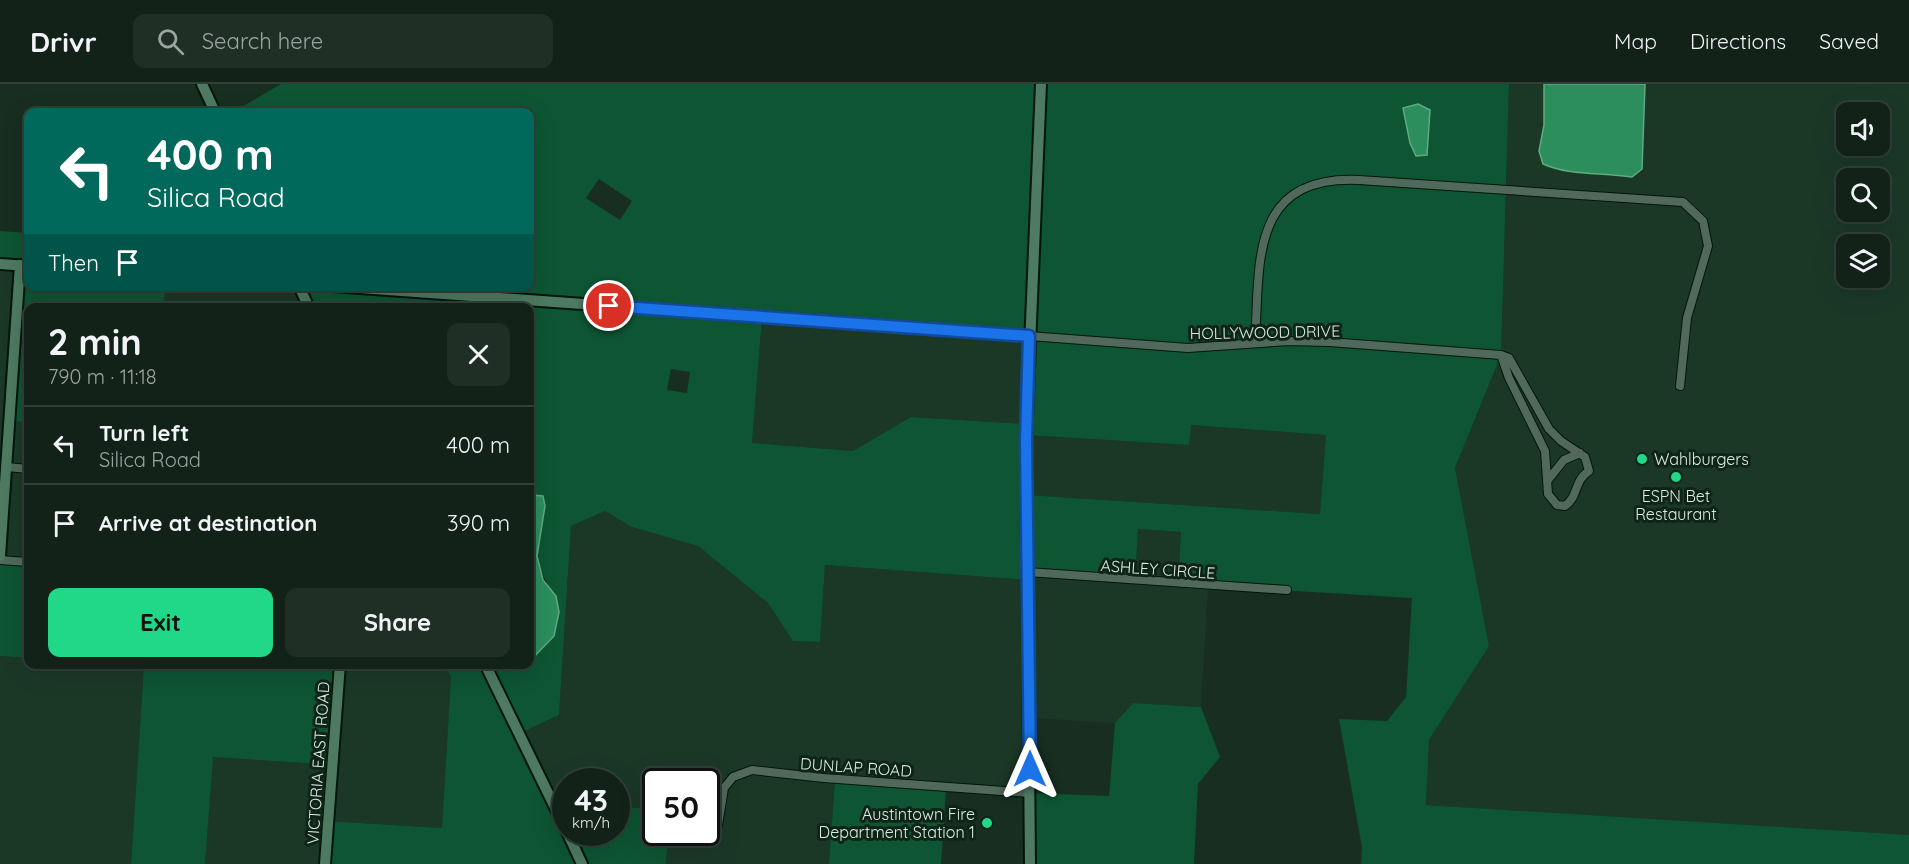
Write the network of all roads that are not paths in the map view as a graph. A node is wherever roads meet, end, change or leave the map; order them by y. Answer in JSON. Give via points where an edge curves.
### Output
{"nodes":[{"id":1,"x":202,"y":84,"type":"edge"},
{"id":2,"x":1041,"y":84,"type":"edge"},
{"id":3,"x":213,"y":108,"type":"edge"},
{"id":4,"x":0,"y":264,"type":"edge"},
{"id":5,"x":24,"y":265,"type":"edge"},
{"id":6,"x":402,"y":291,"type":"edge"},
{"id":7,"x":1029,"y":336,"type":"junction"},
{"id":8,"x":1255,"y":343,"type":"junction"},
{"id":9,"x":1501,"y":355,"type":"junction"},
{"id":10,"x":1680,"y":386,"type":"dead end"},
{"id":11,"x":1580,"y":453,"type":"junction"},
{"id":12,"x":7,"y":467,"type":"junction"},
{"id":13,"x":24,"y":468,"type":"edge"},
{"id":14,"x":1546,"y":484,"type":"junction"},
{"id":15,"x":0,"y":558,"type":"edge"},
{"id":16,"x":24,"y":561,"type":"edge"},
{"id":17,"x":1028,"y":572,"type":"junction"},
{"id":18,"x":1287,"y":590,"type":"dead end"},
{"id":19,"x":340,"y":669,"type":"edge"},
{"id":20,"x":486,"y":669,"type":"edge"},
{"id":21,"x":1030,"y":793,"type":"junction"},
{"id":22,"x":552,"y":802,"type":"edge"},
{"id":23,"x":720,"y":813,"type":"edge"},
{"id":24,"x":573,"y":846,"type":"edge"},
{"id":25,"x":325,"y":864,"type":"edge"},
{"id":26,"x":582,"y":864,"type":"edge"},
{"id":27,"x":1030,"y":864,"type":"edge"}],
"edges":[{"from":1,"to":3,"type":"street"},
{"from":2,"to":7,"type":"street"},
{"from":4,"to":5,"type":"street"},
{"from":5,"to":12,"type":"street"},
{"from":6,"to":7,"type":"street"},
{"from":7,"to":8,"type":"street","name":"HOLLYWOOD DRIVE","via":[[1188,348]]},
{"from":7,"to":17,"type":"street"},
{"from":8,"to":9,"type":"street","name":"HOLLYWOOD DRIVE","via":[[1329,342]]},
{"from":8,"to":10,"type":"street","via":[[1264,236],[1282,204],[1319,182],[1359,180],[1636,197],[1683,202],[1703,220],[1708,246],[1687,318]]},
{"from":9,"to":11,"type":"street","via":[[1509,358],[1555,436]]},
{"from":9,"to":14,"type":"street","via":[[1545,451]]},
{"from":11,"to":14,"type":"street","via":[[1564,460]]},
{"from":11,"to":14,"type":"street","via":[[1589,471],[1579,480],[1574,499],[1565,506],[1557,505]]},
{"from":12,"to":13,"type":"street"},
{"from":12,"to":15,"type":"street"},
{"from":15,"to":16,"type":"street"},
{"from":17,"to":18,"type":"street","name":"ASHLEY CIRCLE"},
{"from":17,"to":21,"type":"street"},
{"from":19,"to":25,"type":"street","name":"VICTORIA EAST ROAD"},
{"from":20,"to":22,"type":"street"},
{"from":21,"to":23,"type":"street","name":"DUNLAP ROAD","via":[[752,770],[733,777],[724,788]]},
{"from":21,"to":27,"type":"street"},
{"from":24,"to":26,"type":"street"}]}
